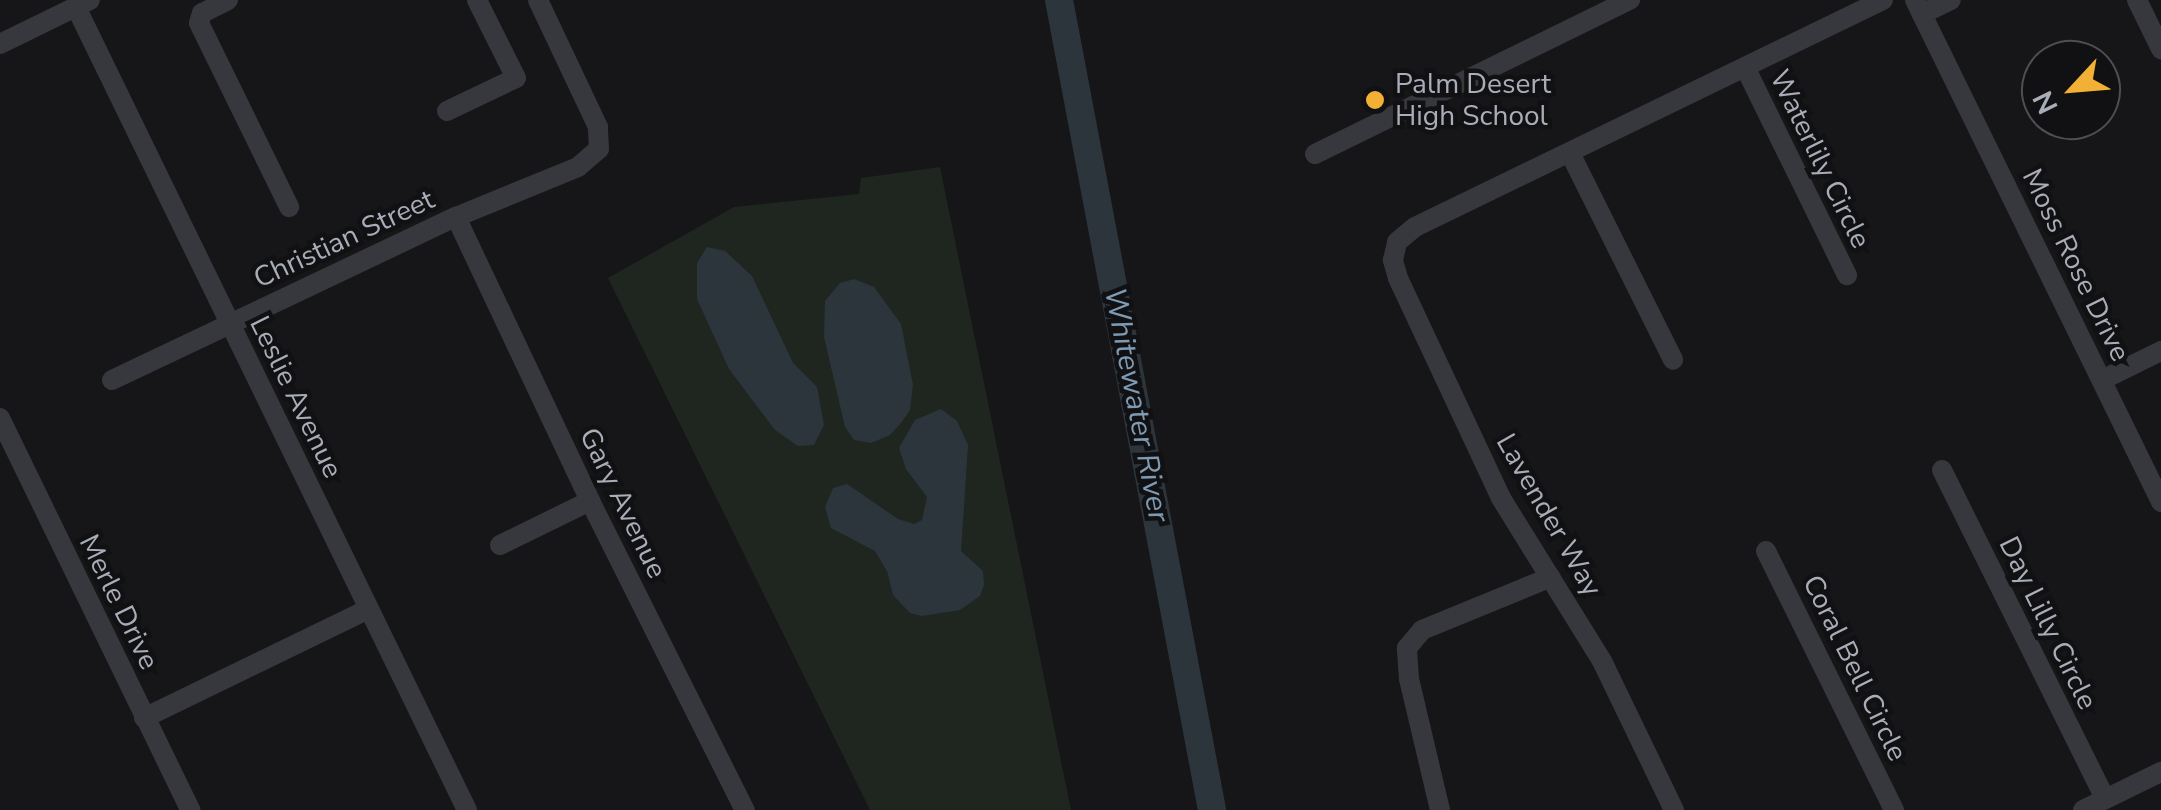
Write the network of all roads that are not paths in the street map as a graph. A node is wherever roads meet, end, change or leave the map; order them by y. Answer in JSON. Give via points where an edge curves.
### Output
{"nodes":[{"id":1,"x":228,"y":0,"type":"edge"},
{"id":2,"x":477,"y":0,"type":"edge"},
{"id":3,"x":538,"y":0,"type":"edge"},
{"id":4,"x":1630,"y":0,"type":"edge"},
{"id":5,"x":1883,"y":0,"type":"edge"},
{"id":6,"x":1951,"y":0,"type":"edge"},
{"id":7,"x":2137,"y":0,"type":"edge"},
{"id":8,"x":83,"y":4,"type":"edge"},
{"id":9,"x":1918,"y":7,"type":"edge"},
{"id":10,"x":193,"y":9,"type":"edge"},
{"id":11,"x":0,"y":44,"type":"edge"},
{"id":12,"x":2161,"y":49,"type":"edge"},
{"id":13,"x":1745,"y":67,"type":"junction"},
{"id":14,"x":447,"y":112,"type":"dead end"},
{"id":15,"x":1570,"y":153,"type":"junction"},
{"id":16,"x":1315,"y":154,"type":"dead end"},
{"id":17,"x":289,"y":207,"type":"dead end"},
{"id":18,"x":456,"y":217,"type":"junction"},
{"id":19,"x":1846,"y":276,"type":"dead end"},
{"id":20,"x":230,"y":323,"type":"junction"},
{"id":21,"x":2161,"y":351,"type":"edge"},
{"id":22,"x":1673,"y":360,"type":"dead end"},
{"id":23,"x":112,"y":380,"type":"dead end"},
{"id":24,"x":2102,"y":380,"type":"junction"},
{"id":25,"x":0,"y":418,"type":"edge"},
{"id":26,"x":1942,"y":470,"type":"dead end"},
{"id":27,"x":590,"y":500,"type":"junction"},
{"id":28,"x":2161,"y":502,"type":"edge"},
{"id":29,"x":500,"y":545,"type":"dead end"},
{"id":30,"x":1766,"y":551,"type":"dead end"},
{"id":31,"x":1551,"y":578,"type":"junction"},
{"id":32,"x":368,"y":609,"type":"junction"},
{"id":33,"x":144,"y":718,"type":"junction"},
{"id":34,"x":2161,"y":772,"type":"edge"},
{"id":35,"x":2105,"y":799,"type":"junction"},
{"id":36,"x":190,"y":810,"type":"edge"},
{"id":37,"x":467,"y":810,"type":"edge"},
{"id":38,"x":745,"y":810,"type":"edge"},
{"id":39,"x":1440,"y":810,"type":"edge"},
{"id":40,"x":1674,"y":810,"type":"edge"},
{"id":41,"x":1894,"y":810,"type":"edge"},
{"id":42,"x":2083,"y":810,"type":"edge"}],
"edges":[{"from":1,"to":10,"type":"street"},
{"from":2,"to":14,"type":"street","via":[[516,78]]},
{"from":3,"to":18,"type":"street","name":"Christian Street","via":[[598,126],[599,150],[578,168]]},
{"from":4,"to":16,"type":"street"},
{"from":5,"to":13,"type":"street"},
{"from":6,"to":9,"type":"street"},
{"from":7,"to":12,"type":"street"},
{"from":8,"to":11,"type":"street"},
{"from":8,"to":20,"type":"street","name":"Leslie Avenue"},
{"from":9,"to":24,"type":"street","name":"Moss Rose Drive"},
{"from":10,"to":17,"type":"street"},
{"from":13,"to":15,"type":"street"},
{"from":13,"to":19,"type":"street","name":"Waterlily Circle"},
{"from":15,"to":22,"type":"street"},
{"from":15,"to":31,"type":"street","name":"Lavender Way","via":[[1414,227],[1397,242],[1393,260],[1501,498]]},
{"from":18,"to":20,"type":"street","name":"Christian Street"},
{"from":18,"to":27,"type":"street","name":"Gary Avenue"},
{"from":20,"to":23,"type":"street","name":"Christian Street"},
{"from":20,"to":32,"type":"street","name":"Leslie Avenue"},
{"from":21,"to":24,"type":"street"},
{"from":24,"to":28,"type":"street","name":"Moss Rose Drive"},
{"from":25,"to":33,"type":"street","name":"Merle Drive"},
{"from":26,"to":35,"type":"street","name":"Day Lilly Circle"},
{"from":27,"to":29,"type":"street"},
{"from":27,"to":38,"type":"street","name":"Gary Avenue"},
{"from":30,"to":41,"type":"street","name":"Coral Bell Circle"},
{"from":31,"to":39,"type":"street","via":[[1422,630],[1407,648]]},
{"from":31,"to":40,"type":"street","name":"Lavender Way","via":[[1610,678]]},
{"from":32,"to":33,"type":"street"},
{"from":32,"to":37,"type":"street","name":"Leslie Avenue"},
{"from":33,"to":36,"type":"street","name":"Merle Drive"},
{"from":34,"to":35,"type":"street"},
{"from":35,"to":42,"type":"street"}]}
